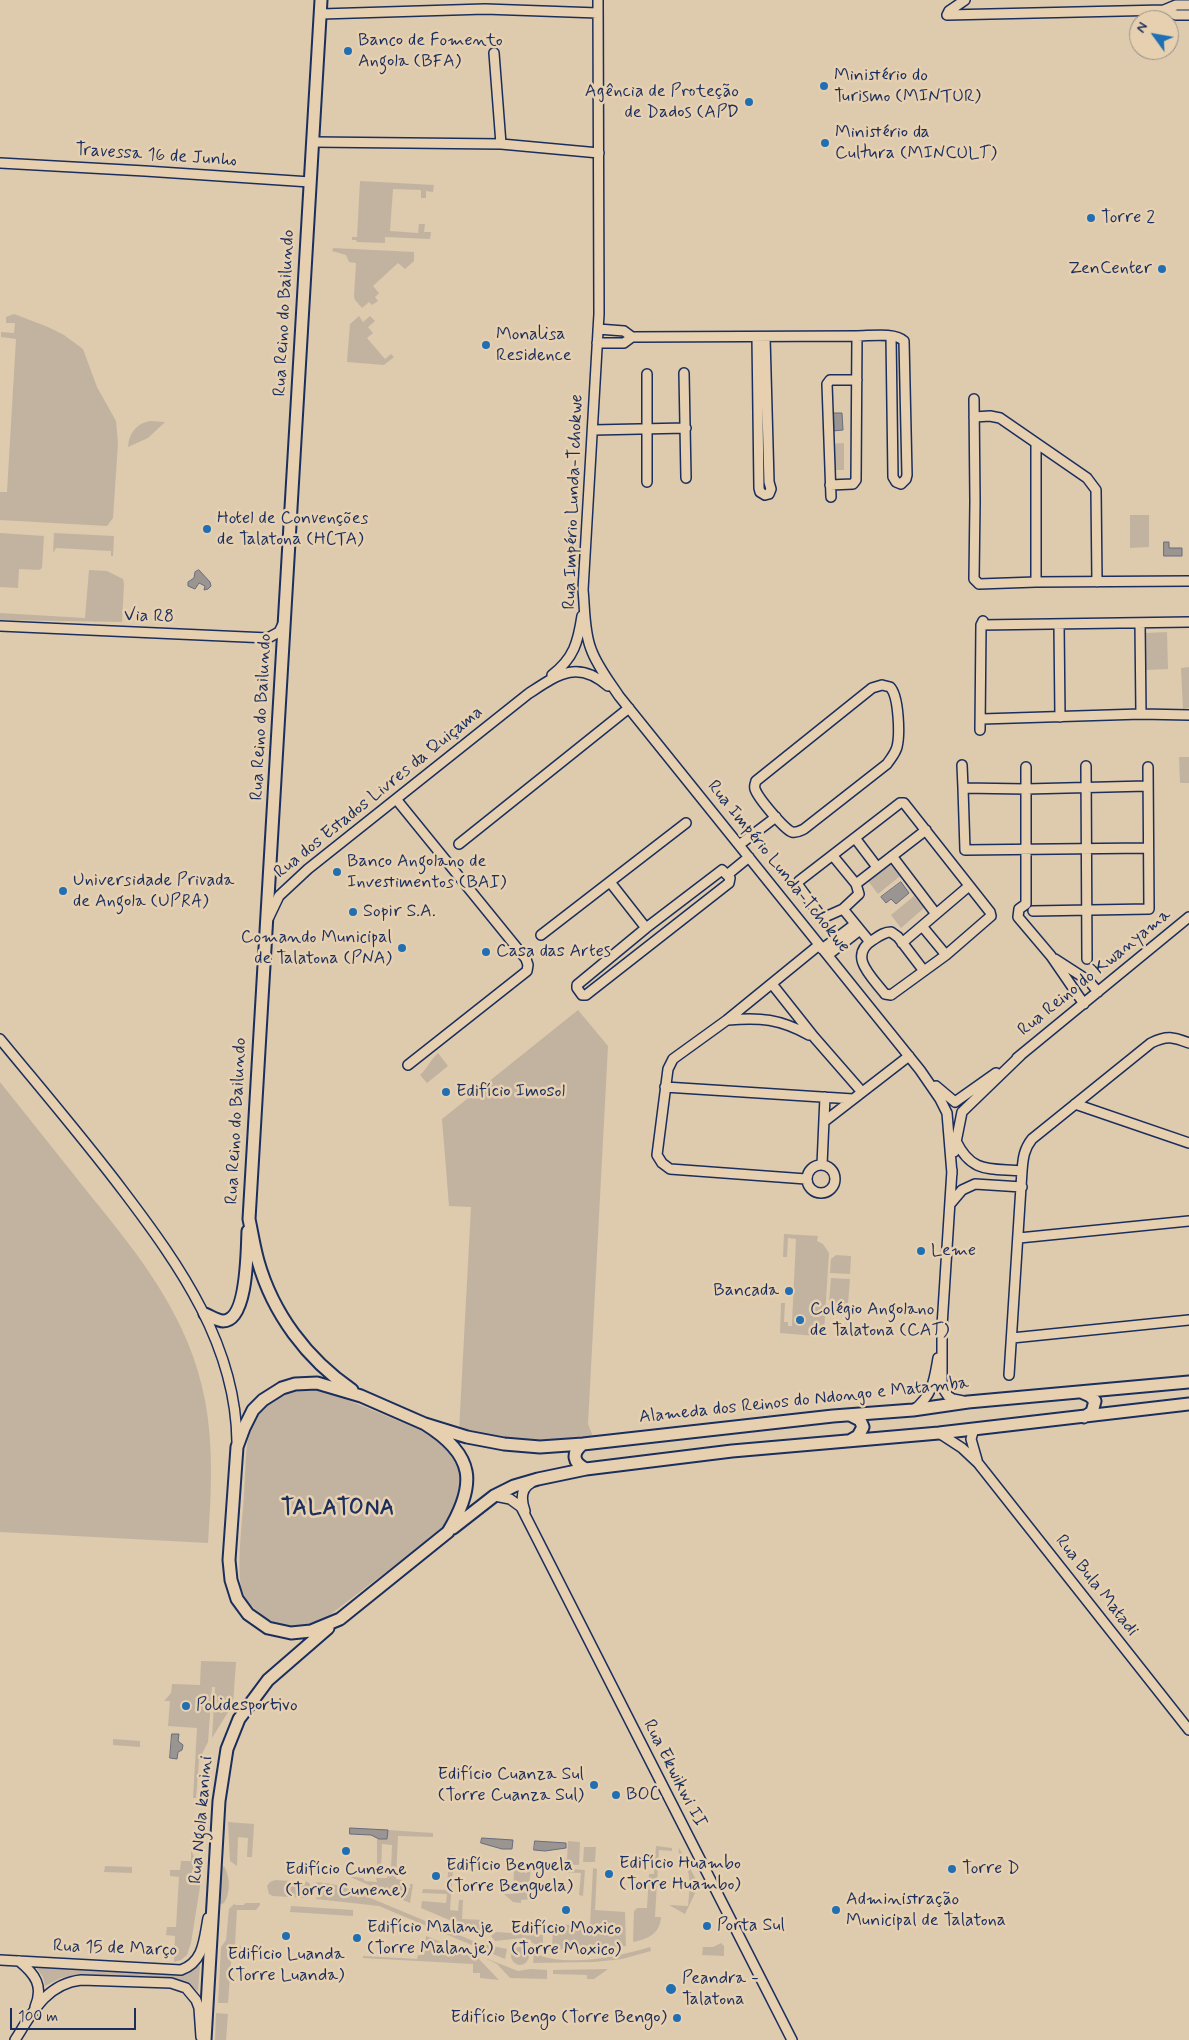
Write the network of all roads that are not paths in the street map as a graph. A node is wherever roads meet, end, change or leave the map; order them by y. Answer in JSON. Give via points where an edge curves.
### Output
{"nodes":[{"id":1,"x":321,"y":0,"type":"edge"},
{"id":2,"x":416,"y":0,"type":"edge"},
{"id":3,"x":598,"y":0,"type":"edge"},
{"id":4,"x":967,"y":0,"type":"edge"},
{"id":5,"x":486,"y":4,"type":"edge"},
{"id":6,"x":1189,"y":5,"type":"edge"},
{"id":7,"x":416,"y":10,"type":"junction"},
{"id":8,"x":1164,"y":10,"type":"edge"},
{"id":9,"x":1129,"y":11,"type":"edge"},
{"id":10,"x":598,"y":13,"type":"junction"},
{"id":11,"x":321,"y":14,"type":"junction"},
{"id":12,"x":977,"y":14,"type":"junction"},
{"id":13,"x":494,"y":53,"type":"dead end"},
{"id":14,"x":313,"y":142,"type":"junction"},
{"id":15,"x":501,"y":144,"type":"junction"},
{"id":16,"x":599,"y":153,"type":"junction"},
{"id":17,"x":0,"y":163,"type":"edge"},
{"id":18,"x":310,"y":182,"type":"junction"},
{"id":19,"x":598,"y":329,"type":"junction"},
{"id":20,"x":857,"y":336,"type":"junction"},
{"id":21,"x":891,"y":336,"type":"junction"},
{"id":22,"x":632,"y":337,"type":"junction"},
{"id":23,"x":761,"y":337,"type":"junction"},
{"id":24,"x":597,"y":343,"type":"junction"},
{"id":25,"x":684,"y":373,"type":"dead end"},
{"id":26,"x":647,"y":374,"type":"dead end"},
{"id":27,"x":857,"y":380,"type":"junction"},
{"id":28,"x":974,"y":399,"type":"dead end"},
{"id":29,"x":974,"y":418,"type":"junction"},
{"id":30,"x":686,"y":428,"type":"junction"},
{"id":31,"x":647,"y":429,"type":"junction"},
{"id":32,"x":593,"y":430,"type":"junction"},
{"id":33,"x":1036,"y":443,"type":"junction"},
{"id":34,"x":686,"y":478,"type":"dead end"},
{"id":35,"x":647,"y":482,"type":"dead end"},
{"id":36,"x":830,"y":485,"type":"junction"},
{"id":37,"x":831,"y":497,"type":"dead end"},
{"id":38,"x":1189,"y":581,"type":"edge"},
{"id":39,"x":1036,"y":582,"type":"junction"},
{"id":40,"x":1097,"y":582,"type":"junction"},
{"id":41,"x":583,"y":590,"type":"junction"},
{"id":42,"x":285,"y":618,"type":"junction"},
{"id":43,"x":1189,"y":622,"type":"edge"},
{"id":44,"x":1140,"y":623,"type":"junction"},
{"id":45,"x":1059,"y":625,"type":"junction"},
{"id":46,"x":0,"y":626,"type":"edge"},
{"id":47,"x":528,"y":694,"type":"junction"},
{"id":48,"x":619,"y":696,"type":"junction"},
{"id":49,"x":629,"y":708,"type":"junction"},
{"id":50,"x":1141,"y":714,"type":"junction"},
{"id":51,"x":1189,"y":715,"type":"edge"},
{"id":52,"x":1060,"y":717,"type":"junction"},
{"id":53,"x":982,"y":719,"type":"junction"},
{"id":54,"x":980,"y":730,"type":"dead end"},
{"id":55,"x":962,"y":765,"type":"dead end"},
{"id":56,"x":1086,"y":766,"type":"dead end"},
{"id":57,"x":1026,"y":767,"type":"dead end"},
{"id":58,"x":1148,"y":767,"type":"dead end"},
{"id":59,"x":1147,"y":786,"type":"junction"},
{"id":60,"x":1086,"y":787,"type":"junction"},
{"id":61,"x":962,"y":788,"type":"junction"},
{"id":62,"x":1026,"y":789,"type":"junction"},
{"id":63,"x":396,"y":799,"type":"junction"},
{"id":64,"x":776,"y":817,"type":"junction"},
{"id":65,"x":686,"y":823,"type":"dead end"},
{"id":66,"x":926,"y":830,"type":"junction"},
{"id":67,"x":855,"y":838,"type":"junction"},
{"id":68,"x":459,"y":844,"type":"dead end"},
{"id":69,"x":739,"y":845,"type":"junction"},
{"id":70,"x":1147,"y":848,"type":"junction"},
{"id":71,"x":1087,"y":849,"type":"junction"},
{"id":72,"x":1026,"y":851,"type":"junction"},
{"id":73,"x":833,"y":856,"type":"junction"},
{"id":74,"x":892,"y":856,"type":"junction"},
{"id":75,"x":749,"y":857,"type":"junction"},
{"id":76,"x":877,"y":867,"type":"junction"},
{"id":77,"x":727,"y":875,"type":"junction"},
{"id":78,"x":610,"y":882,"type":"junction"},
{"id":79,"x":856,"y":884,"type":"junction"},
{"id":80,"x":969,"y":886,"type":"junction"},
{"id":81,"x":843,"y":909,"type":"junction"},
{"id":82,"x":1087,"y":909,"type":"junction"},
{"id":83,"x":1027,"y":913,"type":"junction"},
{"id":84,"x":936,"y":914,"type":"junction"},
{"id":85,"x":1189,"y":917,"type":"edge"},
{"id":86,"x":922,"y":926,"type":"junction"},
{"id":87,"x":858,"y":927,"type":"junction"},
{"id":88,"x":646,"y":928,"type":"junction"},
{"id":89,"x":266,"y":929,"type":"junction"},
{"id":90,"x":541,"y":935,"type":"dead end"},
{"id":91,"x":870,"y":942,"type":"junction"},
{"id":92,"x":902,"y":944,"type":"junction"},
{"id":93,"x":823,"y":950,"type":"junction"},
{"id":94,"x":946,"y":955,"type":"junction"},
{"id":95,"x":1052,"y":956,"type":"junction"},
{"id":96,"x":1087,"y":959,"type":"dead end"},
{"id":97,"x":924,"y":971,"type":"junction"},
{"id":98,"x":1089,"y":981,"type":"junction"},
{"id":99,"x":772,"y":984,"type":"junction"},
{"id":100,"x":1075,"y":992,"type":"junction"},
{"id":101,"x":1098,"y":992,"type":"junction"},
{"id":102,"x":1084,"y":1004,"type":"junction"},
{"id":103,"x":727,"y":1020,"type":"junction"},
{"id":104,"x":814,"y":1038,"type":"junction"},
{"id":105,"x":0,"y":1039,"type":"edge"},
{"id":106,"x":1189,"y":1042,"type":"edge"},
{"id":107,"x":1021,"y":1055,"type":"junction"},
{"id":108,"x":909,"y":1056,"type":"junction"},
{"id":109,"x":408,"y":1065,"type":"dead end"},
{"id":110,"x":920,"y":1070,"type":"junction"},
{"id":111,"x":665,"y":1087,"type":"junction"},
{"id":112,"x":862,"y":1092,"type":"junction"},
{"id":113,"x":825,"y":1097,"type":"junction"},
{"id":114,"x":853,"y":1100,"type":"junction"},
{"id":115,"x":955,"y":1102,"type":"junction"},
{"id":116,"x":1075,"y":1104,"type":"junction"},
{"id":117,"x":962,"y":1112,"type":"junction"},
{"id":118,"x":947,"y":1113,"type":"junction"},
{"id":119,"x":825,"y":1121,"type":"junction"},
{"id":120,"x":956,"y":1140,"type":"junction"},
{"id":121,"x":1189,"y":1143,"type":"edge"},
{"id":122,"x":822,"y":1165,"type":"junction"},
{"id":123,"x":977,"y":1167,"type":"junction"},
{"id":124,"x":1022,"y":1170,"type":"junction"},
{"id":125,"x":952,"y":1174,"type":"junction"},
{"id":126,"x":806,"y":1179,"type":"junction"},
{"id":127,"x":976,"y":1184,"type":"junction"},
{"id":128,"x":1022,"y":1187,"type":"junction"},
{"id":129,"x":951,"y":1203,"type":"junction"},
{"id":130,"x":249,"y":1219,"type":"junction"},
{"id":131,"x":1189,"y":1221,"type":"edge"},
{"id":132,"x":1019,"y":1238,"type":"junction"},
{"id":133,"x":205,"y":1314,"type":"junction"},
{"id":134,"x":1189,"y":1320,"type":"edge"},
{"id":135,"x":942,"y":1336,"type":"junction"},
{"id":136,"x":1012,"y":1338,"type":"junction"},
{"id":137,"x":1009,"y":1375,"type":"dead end"},
{"id":138,"x":1189,"y":1382,"type":"edge"},
{"id":139,"x":1081,"y":1392,"type":"junction"},
{"id":140,"x":361,"y":1396,"type":"junction"},
{"id":141,"x":968,"y":1402,"type":"junction"},
{"id":142,"x":1189,"y":1404,"type":"edge"},
{"id":143,"x":914,"y":1410,"type":"junction"},
{"id":144,"x":850,"y":1414,"type":"junction"},
{"id":145,"x":1084,"y":1417,"type":"junction"},
{"id":146,"x":425,"y":1424,"type":"junction"},
{"id":147,"x":974,"y":1428,"type":"junction"},
{"id":148,"x":939,"y":1433,"type":"junction"},
{"id":149,"x":850,"y":1440,"type":"junction"},
{"id":150,"x":582,"y":1444,"type":"junction"},
{"id":151,"x":237,"y":1447,"type":"junction"},
{"id":152,"x":978,"y":1463,"type":"junction"},
{"id":153,"x":586,"y":1469,"type":"junction"},
{"id":154,"x":538,"y":1478,"type":"junction"},
{"id":155,"x":494,"y":1496,"type":"junction"},
{"id":156,"x":528,"y":1523,"type":"junction"},
{"id":157,"x":448,"y":1532,"type":"junction"},
{"id":158,"x":340,"y":1619,"type":"junction"},
{"id":159,"x":1189,"y":1730,"type":"edge"},
{"id":160,"x":214,"y":1873,"type":"junction"},
{"id":161,"x":0,"y":1960,"type":"edge"},
{"id":162,"x":19,"y":1961,"type":"junction"},
{"id":163,"x":28,"y":2020,"type":"junction"},
{"id":164,"x":15,"y":2040,"type":"edge"},
{"id":165,"x":203,"y":2040,"type":"edge"},
{"id":166,"x":792,"y":2040,"type":"edge"}],
"edges":[{"from":1,"to":11,"type":"main road","name":"Rua Reino do Bailundo"},
{"from":2,"to":7,"type":"street"},
{"from":3,"to":10,"type":"street","name":"Rua Império Lunda-Tchokwe"},
{"from":4,"to":12,"type":"street","via":[[968,10]]},
{"from":4,"to":12,"type":"street","via":[[946,15]]},
{"from":5,"to":7,"type":"street"},
{"from":5,"to":10,"type":"street"},
{"from":6,"to":8,"type":"street","via":[[1176,5]]},
{"from":7,"to":11,"type":"street"},
{"from":9,"to":12,"type":"street"},
{"from":10,"to":16,"type":"street","name":"Rua Império Lunda-Tchokwe"},
{"from":11,"to":14,"type":"main road","name":"Rua Reino do Bailundo"},
{"from":13,"to":15,"type":"street"},
{"from":14,"to":15,"type":"street"},
{"from":14,"to":18,"type":"main road","name":"Rua Reino do Bailundo"},
{"from":15,"to":16,"type":"street"},
{"from":16,"to":19,"type":"street","name":"Rua Império Lunda-Tchokwe"},
{"from":17,"to":18,"type":"street","name":"Travessa 16 de Junho"},
{"from":18,"to":42,"type":"main road","name":"Rua Reino do Bailundo"},
{"from":19,"to":22,"type":"street","via":[[624,331]]},
{"from":19,"to":24,"type":"street","name":"Rua Império Lunda-Tchokwe"},
{"from":20,"to":21,"type":"street"},
{"from":20,"to":23,"type":"street"},
{"from":20,"to":27,"type":"street"},
{"from":21,"to":21,"type":"street","via":[[893,477],[901,484],[907,475],[904,341]]},
{"from":22,"to":23,"type":"street"},
{"from":22,"to":24,"type":"street","via":[[624,344]]},
{"from":23,"to":23,"type":"street","via":[[760,492],[765,495],[771,489]]},
{"from":24,"to":32,"type":"street","name":"Rua Império Lunda-Tchokwe"},
{"from":25,"to":30,"type":"street"},
{"from":26,"to":31,"type":"street"},
{"from":27,"to":36,"type":"street","via":[[856,480],[853,484]]},
{"from":27,"to":36,"type":"street","via":[[828,381]]},
{"from":28,"to":29,"type":"street"},
{"from":29,"to":33,"type":"street","via":[[1000,418]]},
{"from":29,"to":39,"type":"street","via":[[974,579],[979,584]]},
{"from":30,"to":31,"type":"street"},
{"from":30,"to":34,"type":"street"},
{"from":31,"to":32,"type":"street"},
{"from":31,"to":35,"type":"street"},
{"from":32,"to":41,"type":"street","name":"Rua Império Lunda-Tchokwe"},
{"from":33,"to":39,"type":"street"},
{"from":33,"to":40,"type":"street","via":[[1087,478],[1096,490]]},
{"from":36,"to":37,"type":"street"},
{"from":38,"to":40,"type":"street"},
{"from":39,"to":40,"type":"street"},
{"from":41,"to":47,"type":"street","name":"Rua dos Estados Livres da Quiçama","via":[[582,616],[575,648],[566,662]]},
{"from":41,"to":48,"type":"street","name":"Rua Império Lunda-Tchokwe","via":[[590,648]]},
{"from":42,"to":46,"type":"street","name":"Via R8","via":[[279,632],[268,638]]},
{"from":42,"to":89,"type":"main road","name":"Rua Reino do Bailundo"},
{"from":43,"to":44,"type":"street"},
{"from":44,"to":45,"type":"street"},
{"from":44,"to":50,"type":"street"},
{"from":45,"to":52,"type":"street"},
{"from":45,"to":53,"type":"street","via":[[982,622]]},
{"from":47,"to":48,"type":"street","name":"Rua dos Estados Livres da Quiçama","via":[[556,676],[576,671],[589,673]]},
{"from":47,"to":63,"type":"street","name":"Rua dos Estados Livres da Quiçama"},
{"from":48,"to":49,"type":"street","name":"Rua Império Lunda-Tchokwe"},
{"from":49,"to":68,"type":"street"},
{"from":49,"to":69,"type":"street","name":"Rua Império Lunda-Tchokwe"},
{"from":50,"to":51,"type":"street"},
{"from":50,"to":52,"type":"street"},
{"from":52,"to":53,"type":"street"},
{"from":53,"to":54,"type":"street"},
{"from":55,"to":61,"type":"street"},
{"from":56,"to":60,"type":"street"},
{"from":57,"to":62,"type":"street"},
{"from":58,"to":59,"type":"street"},
{"from":59,"to":60,"type":"street"},
{"from":59,"to":70,"type":"street"},
{"from":60,"to":62,"type":"street"},
{"from":60,"to":71,"type":"street"},
{"from":61,"to":62,"type":"street"},
{"from":61,"to":72,"type":"street","via":[[965,850]]},
{"from":62,"to":72,"type":"street"},
{"from":63,"to":89,"type":"street","name":"Rua dos Estados Livres da Quiçama","via":[[285,889],[274,906]]},
{"from":63,"to":109,"type":"street","via":[[528,965],[527,971]]},
{"from":64,"to":64,"type":"street","via":[[789,830],[800,831],[887,764],[895,754],[898,742],[896,697],[890,687],[872,688],[756,781],[757,792]]},
{"from":64,"to":69,"type":"street"},
{"from":65,"to":78,"type":"street"},
{"from":66,"to":67,"type":"street","via":[[902,802]]},
{"from":66,"to":74,"type":"street"},
{"from":66,"to":80,"type":"street"},
{"from":67,"to":73,"type":"street"},
{"from":67,"to":76,"type":"street"},
{"from":69,"to":75,"type":"street","name":"Rua Império Lunda-Tchokwe"},
{"from":70,"to":71,"type":"street"},
{"from":70,"to":82,"type":"street","via":[[1149,909]]},
{"from":71,"to":72,"type":"street"},
{"from":71,"to":82,"type":"street"},
{"from":72,"to":83,"type":"street"},
{"from":73,"to":79,"type":"street"},
{"from":73,"to":81,"type":"street","via":[[799,881],[798,886],[825,917]]},
{"from":74,"to":76,"type":"street"},
{"from":74,"to":84,"type":"street"},
{"from":75,"to":77,"type":"street"},
{"from":75,"to":93,"type":"street","name":"Rua Império Lunda-Tchokwe"},
{"from":76,"to":79,"type":"street"},
{"from":77,"to":88,"type":"street","via":[[719,871]]},
{"from":77,"to":88,"type":"street","via":[[729,883],[582,995],[577,985]]},
{"from":78,"to":88,"type":"street"},
{"from":78,"to":90,"type":"street"},
{"from":79,"to":81,"type":"street","via":[[860,891],[858,898]]},
{"from":80,"to":84,"type":"street"},
{"from":80,"to":94,"type":"street","via":[[991,916]]},
{"from":81,"to":87,"type":"street"},
{"from":82,"to":83,"type":"street"},
{"from":82,"to":96,"type":"street"},
{"from":83,"to":95,"type":"street","via":[[1029,929]]},
{"from":84,"to":86,"type":"street"},
{"from":85,"to":101,"type":"street","name":"Rua Reino do Kwanyama"},
{"from":86,"to":92,"type":"street"},
{"from":86,"to":94,"type":"street"},
{"from":87,"to":91,"type":"street"},
{"from":87,"to":93,"type":"street"},
{"from":89,"to":130,"type":"main road","name":"Rua Reino do Bailundo"},
{"from":91,"to":92,"type":"street","via":[[892,932]]},
{"from":91,"to":97,"type":"street","via":[[862,948],[861,960],[888,996]]},
{"from":92,"to":97,"type":"street"},
{"from":93,"to":99,"type":"street"},
{"from":93,"to":108,"type":"street","name":"Rua Império Lunda-Tchokwe"},
{"from":94,"to":97,"type":"street"},
{"from":95,"to":98,"type":"street"},
{"from":95,"to":100,"type":"street"},
{"from":98,"to":100,"type":"street"},
{"from":98,"to":101,"type":"street"},
{"from":99,"to":103,"type":"street"},
{"from":99,"to":104,"type":"street"},
{"from":100,"to":102,"type":"street"},
{"from":101,"to":102,"type":"street","name":"Rua Reino do Kwanyama"},
{"from":102,"to":107,"type":"street","name":"Rua Reino do Kwanyama"},
{"from":103,"to":104,"type":"street","via":[[779,1021]]},
{"from":103,"to":111,"type":"street","via":[[673,1059]]},
{"from":104,"to":112,"type":"street"},
{"from":105,"to":133,"type":"street","via":[[86,1142],[161,1240]]},
{"from":106,"to":116,"type":"street","via":[[1162,1037]]},
{"from":107,"to":115,"type":"street","name":"Rua Reino do Kwanyama"},
{"from":107,"to":117,"type":"street","name":"Rua Reino do Kwanyama"},
{"from":108,"to":110,"type":"street","name":"Rua Império Lunda-Tchokwe"},
{"from":108,"to":112,"type":"street"},
{"from":110,"to":115,"type":"street","name":"Rua Império Lunda-Tchokwe"},
{"from":110,"to":118,"type":"street","name":"Rua Império Lunda-Tchokwe"},
{"from":111,"to":113,"type":"street"},
{"from":111,"to":126,"type":"street","via":[[657,1155],[670,1169]]},
{"from":112,"to":114,"type":"street"},
{"from":113,"to":114,"type":"street"},
{"from":113,"to":119,"type":"street"},
{"from":114,"to":119,"type":"street"},
{"from":115,"to":117,"type":"street","name":"Rua Império Lunda-Tchokwe","via":[[961,1106]]},
{"from":115,"to":118,"type":"street","via":[[948,1104]]},
{"from":116,"to":121,"type":"street"},
{"from":116,"to":124,"type":"street","via":[[1032,1139],[1024,1153]]},
{"from":117,"to":118,"type":"street","via":[[953,1118]]},
{"from":117,"to":120,"type":"street","name":"Rua Império Lunda-Tchokwe"},
{"from":118,"to":125,"type":"street","name":"Rua Império Lunda-Tchokwe"},
{"from":119,"to":122,"type":"street"},
{"from":120,"to":123,"type":"street","via":[[965,1157]]},
{"from":120,"to":125,"type":"street","name":"Rua Império Lunda-Tchokwe"},
{"from":122,"to":126,"type":"street","via":[[810,1169]]},
{"from":122,"to":126,"type":"street","via":[[834,1174],[830,1190],[817,1194],[808,1186]]},
{"from":123,"to":124,"type":"street"},
{"from":123,"to":127,"type":"street"},
{"from":124,"to":128,"type":"street"},
{"from":125,"to":129,"type":"street","name":"Rua Império Lunda-Tchokwe"},
{"from":127,"to":128,"type":"street"},
{"from":127,"to":129,"type":"street","via":[[962,1190]]},
{"from":128,"to":132,"type":"street"},
{"from":129,"to":135,"type":"street","name":"Rua Império Lunda-Tchokwe"},
{"from":130,"to":133,"type":"main road","via":[[243,1293],[236,1313],[222,1321]]},
{"from":130,"to":140,"type":"main road","name":"Rua Reino do Bailundo","via":[[258,1261],[284,1319],[312,1358]]},
{"from":131,"to":132,"type":"street"},
{"from":132,"to":136,"type":"street"},
{"from":133,"to":151,"type":"street","via":[[226,1368],[237,1424]]},
{"from":134,"to":136,"type":"street"},
{"from":135,"to":141,"type":"street","name":"Rua Império Lunda-Tchokwe","via":[[942,1387],[953,1400]]},
{"from":135,"to":143,"type":"street","name":"Rua Império Lunda-Tchokwe","via":[[931,1392]]},
{"from":136,"to":137,"type":"street"},
{"from":138,"to":139,"type":"main road","name":"Alameda dos Reinos do Ndongo e Matamba"},
{"from":139,"to":141,"type":"main road","name":"Alameda dos Reinos do Ndongo e Matamba"},
{"from":139,"to":145,"type":"main road","via":[[1095,1401],[1092,1412]]},
{"from":140,"to":146,"type":"main road"},
{"from":140,"to":151,"type":"main road","via":[[317,1383],[282,1388],[254,1410]]},
{"from":141,"to":143,"type":"main road","name":"Alameda dos Reinos do Ndongo e Matamba"},
{"from":142,"to":145,"type":"main road"},
{"from":143,"to":144,"type":"main road","name":"Alameda dos Reinos do Ndongo e Matamba"},
{"from":144,"to":149,"type":"main road","via":[[860,1420],[863,1431]]},
{"from":144,"to":150,"type":"main road","name":"Alameda dos Reinos do Ndongo e Matamba"},
{"from":145,"to":147,"type":"main road"},
{"from":146,"to":150,"type":"main road","name":"Alameda dos Reinos do Ndongo e Matamba","via":[[504,1444],[540,1447]]},
{"from":146,"to":157,"type":"main road","via":[[455,1447],[467,1478],[463,1506]]},
{"from":147,"to":148,"type":"main road"},
{"from":147,"to":152,"type":"street","name":"Rua Bula Matadi","via":[[971,1439]]},
{"from":148,"to":149,"type":"main road"},
{"from":148,"to":152,"type":"street","name":"Rua Bula Matadi"},
{"from":149,"to":153,"type":"main road"},
{"from":150,"to":153,"type":"main road","via":[[574,1457]]},
{"from":151,"to":158,"type":"main road","via":[[229,1560],[230,1580],[237,1599],[248,1614],[268,1628],[311,1631]]},
{"from":152,"to":159,"type":"street","name":"Rua Bula Matadi"},
{"from":153,"to":154,"type":"main road"},
{"from":154,"to":155,"type":"main road"},
{"from":154,"to":156,"type":"street","name":"Rua Ekwikwi II","via":[[527,1485],[522,1495]]},
{"from":155,"to":156,"type":"street","name":"Rua Ekwikwi II","via":[[516,1503]]},
{"from":155,"to":157,"type":"main road"},
{"from":156,"to":166,"type":"street","name":"Rua Ekwikwi II"},
{"from":157,"to":158,"type":"main road","name":"Rua Ngola kanini"},
{"from":158,"to":160,"type":"main road","name":"Rua Ngola kanini","via":[[274,1674],[239,1719],[223,1767]]},
{"from":160,"to":162,"type":"street","name":"Rua 15 de Março","via":[[203,1950],[190,1967],[165,1970]]},
{"from":160,"to":165,"type":"main road","name":"Rua Ngola kanini"},
{"from":161,"to":162,"type":"street","name":"Rua 15 de Março"},
{"from":162,"to":163,"type":"street","via":[[32,1972],[38,1988],[36,2004]]},
{"from":163,"to":164,"type":"street"},
{"from":163,"to":165,"type":"street","via":[[48,1994],[70,1981],[171,1983],[186,1988],[196,2000]]}]}
